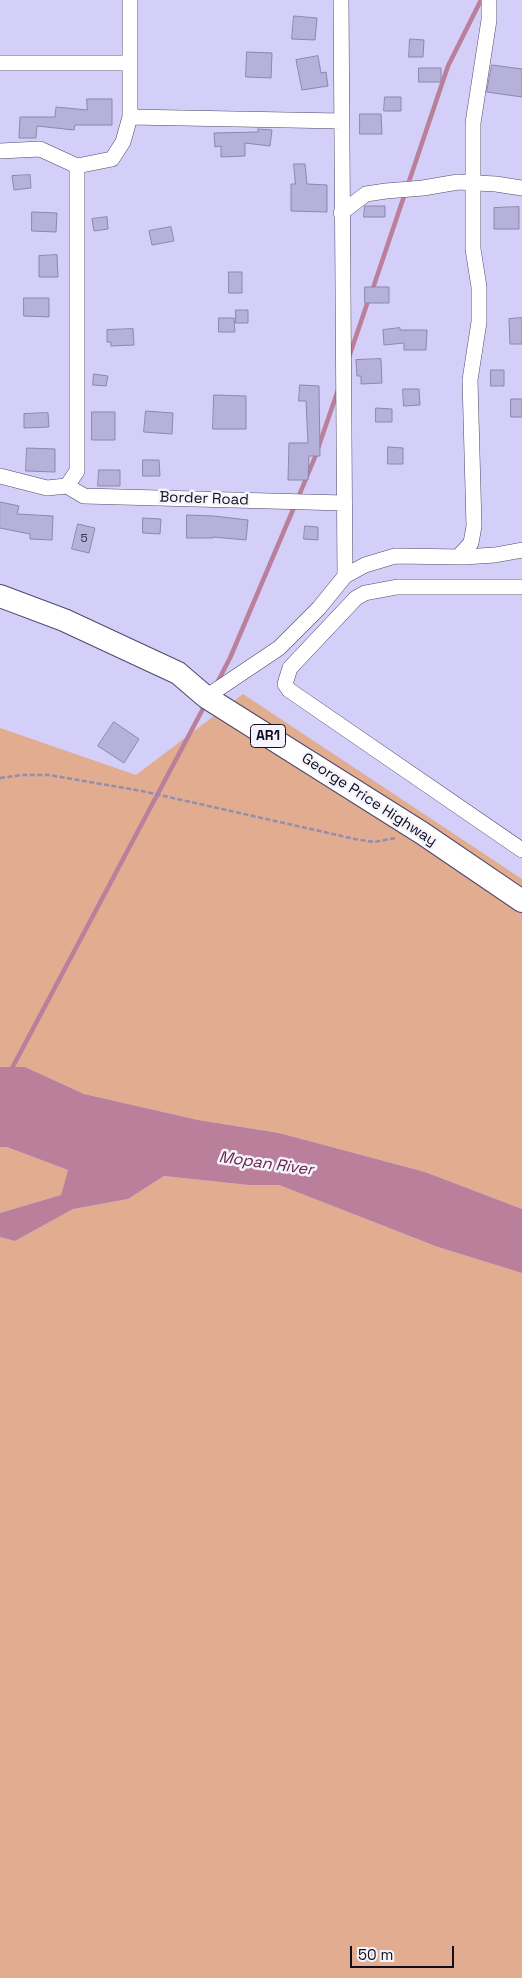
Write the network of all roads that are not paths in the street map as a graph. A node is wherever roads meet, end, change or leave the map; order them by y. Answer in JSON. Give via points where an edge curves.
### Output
{"nodes":[{"id":1,"x":130,"y":0,"type":"edge"},
{"id":2,"x":341,"y":0,"type":"edge"},
{"id":3,"x":489,"y":0,"type":"edge"},
{"id":4,"x":0,"y":63,"type":"edge"},
{"id":5,"x":130,"y":63,"type":"junction"},
{"id":6,"x":130,"y":117,"type":"junction"},
{"id":7,"x":341,"y":121,"type":"junction"},
{"id":8,"x":0,"y":152,"type":"edge"},
{"id":9,"x":77,"y":166,"type":"junction"},
{"id":10,"x":473,"y":182,"type":"junction"},
{"id":11,"x":522,"y":188,"type":"edge"},
{"id":12,"x":341,"y":213,"type":"junction"},
{"id":13,"x":0,"y":476,"type":"edge"},
{"id":14,"x":67,"y":486,"type":"junction"},
{"id":15,"x":344,"y":503,"type":"junction"},
{"id":16,"x":522,"y":550,"type":"edge"},
{"id":17,"x":458,"y":557,"type":"junction"},
{"id":18,"x":345,"y":576,"type":"junction"},
{"id":19,"x":522,"y":586,"type":"edge"},
{"id":20,"x":0,"y":596,"type":"edge"},
{"id":21,"x":206,"y":697,"type":"junction"},
{"id":22,"x":522,"y":850,"type":"edge"},
{"id":23,"x":522,"y":902,"type":"edge"}],
"edges":[{"from":1,"to":5,"type":"street"},
{"from":2,"to":7,"type":"street"},
{"from":3,"to":10,"type":"street","via":[[474,123]]},
{"from":4,"to":5,"type":"street"},
{"from":5,"to":6,"type":"street"},
{"from":6,"to":7,"type":"street"},
{"from":6,"to":9,"type":"street","via":[[124,142],[112,159]]},
{"from":7,"to":12,"type":"street"},
{"from":8,"to":9,"type":"street","via":[[40,149]]},
{"from":9,"to":14,"type":"street","via":[[77,471]]},
{"from":10,"to":11,"type":"street"},
{"from":10,"to":12,"type":"street","via":[[366,194]]},
{"from":10,"to":17,"type":"street","via":[[473,249],[479,287],[476,354],[470,380],[474,526],[471,543]]},
{"from":12,"to":15,"type":"street"},
{"from":13,"to":14,"type":"street","via":[[46,488]]},
{"from":14,"to":15,"type":"street","name":"Border Road","via":[[84,496]]},
{"from":15,"to":18,"type":"street"},
{"from":16,"to":17,"type":"street"},
{"from":17,"to":18,"type":"street","via":[[395,556],[365,565]]},
{"from":18,"to":21,"type":"street","via":[[279,648]]},
{"from":19,"to":22,"type":"street","via":[[398,587],[365,593],[356,598],[290,668],[285,684],[289,690]]},
{"from":20,"to":21,"type":"highway","name":"George Price Highway","number":"AR1","via":[[64,620],[178,673]]},
{"from":21,"to":23,"type":"highway","name":"George Price Highway","number":"AR1","via":[[422,833]]}]}
